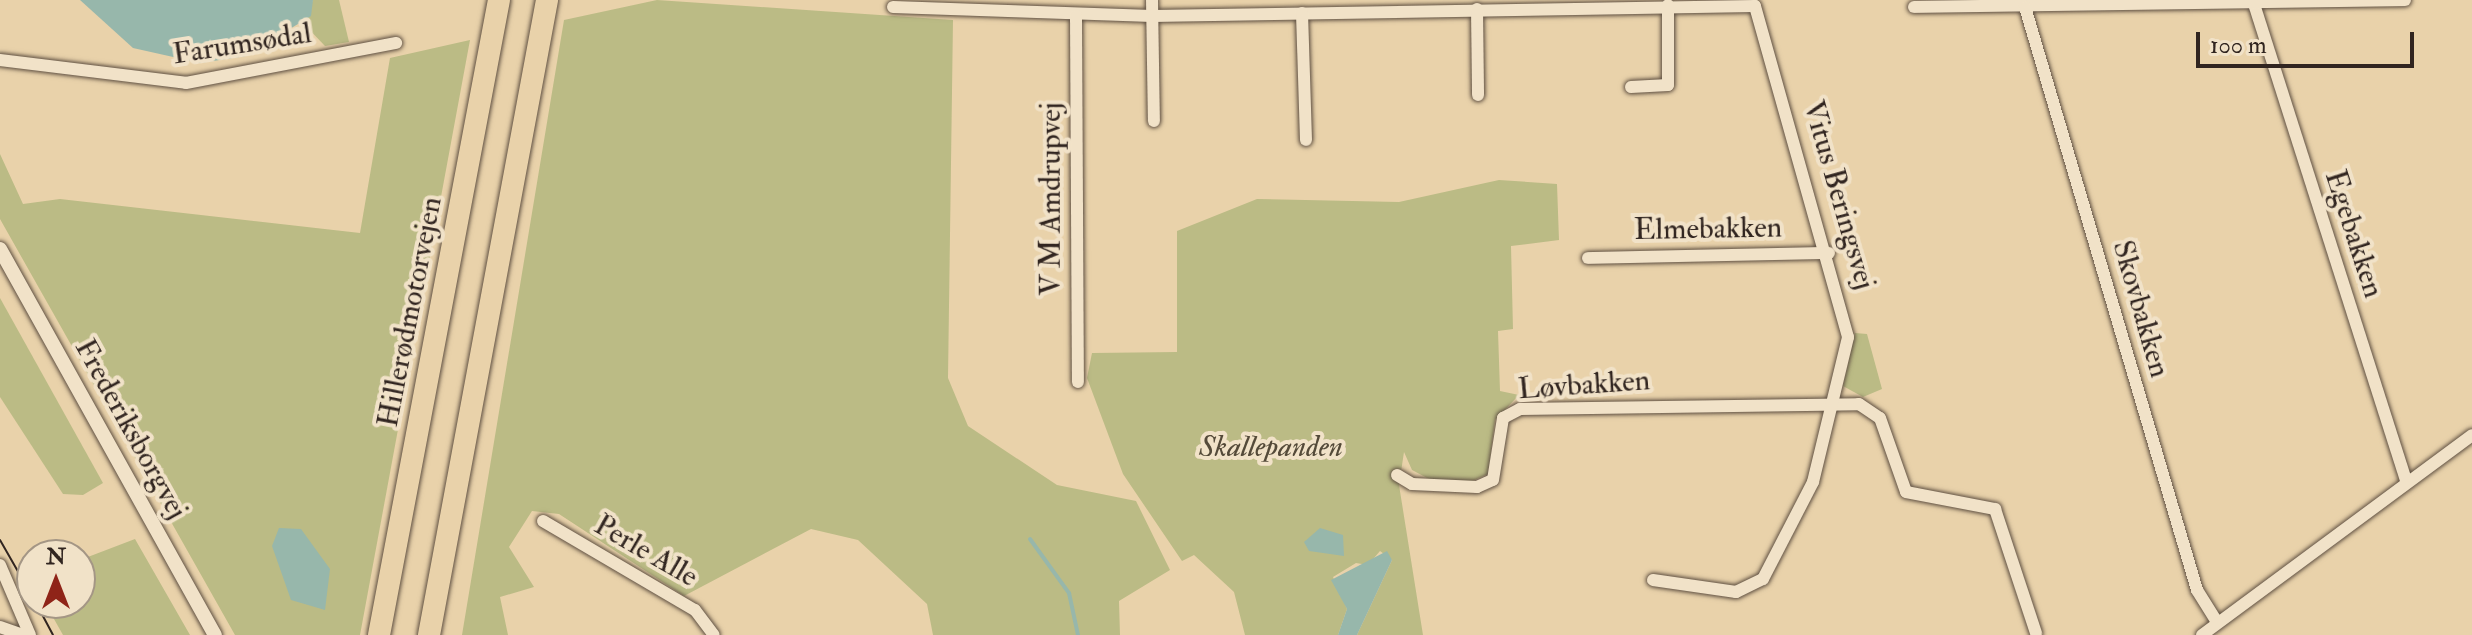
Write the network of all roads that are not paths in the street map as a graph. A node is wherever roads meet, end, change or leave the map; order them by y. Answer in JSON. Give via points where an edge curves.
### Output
{"nodes":[{"id":1,"x":499,"y":0,"type":"edge"},
{"id":2,"x":547,"y":0,"type":"edge"},
{"id":3,"x":1152,"y":0,"type":"edge"},
{"id":4,"x":2405,"y":0,"type":"edge"},
{"id":5,"x":1755,"y":3,"type":"edge"},
{"id":6,"x":1959,"y":3,"type":"edge"},
{"id":7,"x":1525,"y":4,"type":"edge"},
{"id":8,"x":2254,"y":4,"type":"junction"},
{"id":9,"x":1418,"y":5,"type":"edge"},
{"id":10,"x":1668,"y":5,"type":"junction"},
{"id":11,"x":998,"y":6,"type":"edge"},
{"id":12,"x":893,"y":7,"type":"dead end"},
{"id":13,"x":1914,"y":7,"type":"dead end"},
{"id":14,"x":2025,"y":7,"type":"junction"},
{"id":15,"x":1308,"y":8,"type":"edge"},
{"id":16,"x":1477,"y":9,"type":"junction"},
{"id":17,"x":1076,"y":16,"type":"junction"},
{"id":18,"x":1152,"y":16,"type":"junction"},
{"id":19,"x":396,"y":43,"type":"dead end"},
{"id":20,"x":0,"y":60,"type":"edge"},
{"id":21,"x":1631,"y":87,"type":"dead end"},
{"id":22,"x":1478,"y":95,"type":"dead end"},
{"id":23,"x":1154,"y":121,"type":"dead end"},
{"id":24,"x":1306,"y":140,"type":"dead end"},
{"id":25,"x":0,"y":249,"type":"edge"},
{"id":26,"x":1829,"y":253,"type":"junction"},
{"id":27,"x":1588,"y":258,"type":"dead end"},
{"id":28,"x":1078,"y":382,"type":"dead end"},
{"id":29,"x":1833,"y":401,"type":"junction"},
{"id":30,"x":2472,"y":435,"type":"edge"},
{"id":31,"x":1397,"y":475,"type":"dead end"},
{"id":32,"x":2406,"y":479,"type":"junction"},
{"id":33,"x":543,"y":521,"type":"dead end"},
{"id":34,"x":0,"y":565,"type":"edge"},
{"id":35,"x":1653,"y":580,"type":"dead end"},
{"id":36,"x":2217,"y":622,"type":"junction"},
{"id":37,"x":0,"y":627,"type":"edge"},
{"id":38,"x":2036,"y":633,"type":"edge"},
{"id":39,"x":23,"y":635,"type":"edge"},
{"id":40,"x":30,"y":635,"type":"edge"},
{"id":41,"x":215,"y":635,"type":"edge"},
{"id":42,"x":379,"y":635,"type":"edge"},
{"id":43,"x":429,"y":635,"type":"edge"},
{"id":44,"x":714,"y":635,"type":"edge"},
{"id":45,"x":2202,"y":635,"type":"edge"}],
"edges":[{"from":1,"to":42,"type":"highway","name":"Hillerødmotorvejen"},
{"from":2,"to":43,"type":"highway"},
{"from":3,"to":18,"type":"street"},
{"from":4,"to":8,"type":"street"},
{"from":5,"to":10,"type":"street"},
{"from":5,"to":26,"type":"street","name":"Vitus Beringsvej"},
{"from":6,"to":13,"type":"street"},
{"from":6,"to":14,"type":"street"},
{"from":7,"to":10,"type":"street"},
{"from":7,"to":16,"type":"street"},
{"from":8,"to":14,"type":"street"},
{"from":8,"to":32,"type":"street","name":"Egebakken"},
{"from":9,"to":15,"type":"street"},
{"from":9,"to":16,"type":"street"},
{"from":10,"to":21,"type":"street","via":[[1668,85]]},
{"from":11,"to":12,"type":"street"},
{"from":11,"to":17,"type":"street"},
{"from":14,"to":36,"type":"street","name":"Skovbakken","via":[[2197,590]]},
{"from":15,"to":18,"type":"street"},
{"from":15,"to":24,"type":"street"},
{"from":16,"to":22,"type":"street"},
{"from":17,"to":18,"type":"street"},
{"from":17,"to":28,"type":"street","name":"V M Amdrupvej"},
{"from":18,"to":23,"type":"street"},
{"from":19,"to":20,"type":"street","name":"Farumsødal","via":[[186,83]]},
{"from":25,"to":41,"type":"street","name":"Frederiksborgvej"},
{"from":26,"to":27,"type":"street","name":"Elmebakken"},
{"from":26,"to":29,"type":"street","name":"Vitus Beringsvej","via":[[1848,321]]},
{"from":29,"to":31,"type":"street","name":"Løvbakken","via":[[1520,409],[1503,418],[1493,480],[1477,487],[1412,484]]},
{"from":29,"to":35,"type":"street","name":"Vitus Beringsvej","via":[[1813,482],[1763,579],[1736,592]]},
{"from":29,"to":38,"type":"street","via":[[1871,408],[1880,418],[1906,492],[1995,509]]},
{"from":30,"to":32,"type":"street"},
{"from":32,"to":36,"type":"street"},
{"from":33,"to":44,"type":"street","name":"Perle Alle","via":[[695,610]]},
{"from":34,"to":40,"type":"street"},
{"from":36,"to":45,"type":"street"},
{"from":37,"to":39,"type":"street"}]}
